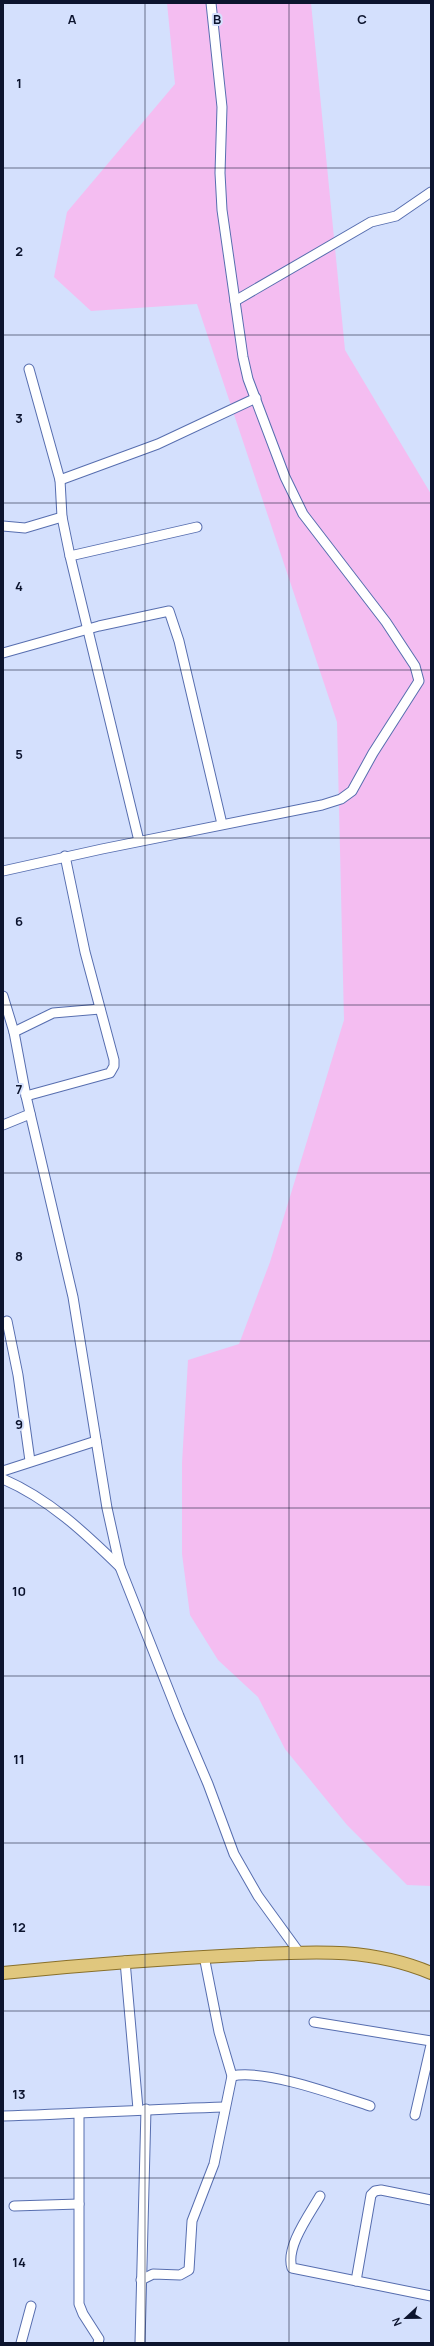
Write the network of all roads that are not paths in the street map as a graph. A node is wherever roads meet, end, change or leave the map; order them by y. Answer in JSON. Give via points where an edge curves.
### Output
{"nodes":[{"id":1,"x":211,"y":3,"type":"edge"},
{"id":2,"x":431,"y":192,"type":"edge"},
{"id":3,"x":235,"y":301,"type":"junction"},
{"id":4,"x":29,"y":369,"type":"dead end"},
{"id":5,"x":256,"y":398,"type":"junction"},
{"id":6,"x":60,"y":480,"type":"junction"},
{"id":7,"x":62,"y":517,"type":"junction"},
{"id":8,"x":3,"y":526,"type":"edge"},
{"id":9,"x":197,"y":527,"type":"dead end"},
{"id":10,"x":70,"y":556,"type":"junction"},
{"id":11,"x":88,"y":629,"type":"junction"},
{"id":12,"x":3,"y":653,"type":"edge"},
{"id":13,"x":222,"y":824,"type":"junction"},
{"id":14,"x":139,"y":841,"type":"junction"},
{"id":15,"x":65,"y":856,"type":"junction"},
{"id":16,"x":3,"y":871,"type":"edge"},
{"id":17,"x":3,"y":996,"type":"edge"},
{"id":18,"x":100,"y":1009,"type":"junction"},
{"id":19,"x":7,"y":1019,"type":"edge"},
{"id":20,"x":14,"y":1032,"type":"junction"},
{"id":21,"x":26,"y":1096,"type":"junction"},
{"id":22,"x":30,"y":1114,"type":"junction"},
{"id":23,"x":3,"y":1124,"type":"edge"},
{"id":24,"x":7,"y":1322,"type":"dead end"},
{"id":25,"x":96,"y":1441,"type":"junction"},
{"id":26,"x":30,"y":1461,"type":"junction"},
{"id":27,"x":3,"y":1471,"type":"edge"},
{"id":28,"x":3,"y":1479,"type":"edge"},
{"id":29,"x":120,"y":1567,"type":"junction"},
{"id":30,"x":298,"y":1951,"type":"junction"},
{"id":31,"x":204,"y":1956,"type":"junction"},
{"id":32,"x":125,"y":1961,"type":"junction"},
{"id":33,"x":3,"y":1973,"type":"edge"},
{"id":34,"x":431,"y":1973,"type":"edge"},
{"id":35,"x":314,"y":2022,"type":"dead end"},
{"id":36,"x":431,"y":2041,"type":"edge"},
{"id":37,"x":431,"y":2045,"type":"edge"},
{"id":38,"x":232,"y":2076,"type":"junction"},
{"id":39,"x":370,"y":2106,"type":"dead end"},
{"id":40,"x":225,"y":2107,"type":"junction"},
{"id":41,"x":142,"y":2109,"type":"junction"},
{"id":42,"x":79,"y":2114,"type":"junction"},
{"id":43,"x":415,"y":2115,"type":"dead end"},
{"id":44,"x":3,"y":2116,"type":"edge"},
{"id":45,"x":320,"y":2196,"type":"dead end"},
{"id":46,"x":431,"y":2200,"type":"edge"},
{"id":47,"x":79,"y":2204,"type":"junction"},
{"id":48,"x":14,"y":2206,"type":"dead end"},
{"id":49,"x":141,"y":2280,"type":"junction"},
{"id":50,"x":356,"y":2281,"type":"junction"},
{"id":51,"x":431,"y":2296,"type":"edge"},
{"id":52,"x":31,"y":2306,"type":"dead end"},
{"id":53,"x":102,"y":2342,"type":"edge"},
{"id":54,"x":21,"y":2343,"type":"edge"},
{"id":55,"x":140,"y":2343,"type":"edge"}],
"edges":[{"from":1,"to":3,"type":"street","via":[[222,107],[222,210]]},
{"from":2,"to":3,"type":"street","via":[[396,216],[371,222]]},
{"from":3,"to":5,"type":"street","via":[[242,357]]},
{"from":4,"to":6,"type":"street"},
{"from":5,"to":6,"type":"street","via":[[158,444]]},
{"from":5,"to":13,"type":"street","via":[[284,477],[303,514],[386,622],[416,666],[419,681],[347,796],[322,805]]},
{"from":6,"to":7,"type":"street"},
{"from":7,"to":8,"type":"street","via":[[24,528]]},
{"from":7,"to":10,"type":"street"},
{"from":9,"to":10,"type":"street"},
{"from":10,"to":11,"type":"street"},
{"from":11,"to":12,"type":"street"},
{"from":11,"to":13,"type":"street","via":[[167,610],[171,614]]},
{"from":11,"to":14,"type":"street"},
{"from":13,"to":14,"type":"street"},
{"from":14,"to":15,"type":"street"},
{"from":15,"to":16,"type":"street"},
{"from":15,"to":18,"type":"street"},
{"from":17,"to":19,"type":"street"},
{"from":18,"to":20,"type":"street","via":[[53,1013]]},
{"from":18,"to":21,"type":"street","via":[[114,1060],[110,1072]]},
{"from":19,"to":20,"type":"street"},
{"from":20,"to":21,"type":"street"},
{"from":21,"to":22,"type":"street"},
{"from":22,"to":23,"type":"street"},
{"from":22,"to":25,"type":"street","via":[[73,1297]]},
{"from":24,"to":26,"type":"street","via":[[18,1375]]},
{"from":25,"to":26,"type":"street"},
{"from":25,"to":29,"type":"street"},
{"from":26,"to":27,"type":"street"},
{"from":28,"to":29,"type":"street","via":[[25,1488],[53,1506]]},
{"from":29,"to":30,"type":"street","via":[[236,1859],[258,1896]]},
{"from":30,"to":31,"type":"main road"},
{"from":30,"to":34,"type":"main road","via":[[351,1952],[388,1958]]},
{"from":31,"to":32,"type":"main road"},
{"from":31,"to":38,"type":"street","via":[[219,2032]]},
{"from":32,"to":33,"type":"main road"},
{"from":32,"to":41,"type":"street"},
{"from":35,"to":36,"type":"street"},
{"from":37,"to":43,"type":"street"},
{"from":38,"to":39,"type":"street","via":[[252,2074],[321,2090]]},
{"from":38,"to":40,"type":"street"},
{"from":40,"to":41,"type":"street"},
{"from":40,"to":49,"type":"street","via":[[214,2164],[192,2221],[189,2270],[180,2275],[152,2274]]},
{"from":41,"to":42,"type":"street"},
{"from":41,"to":49,"type":"street"},
{"from":42,"to":44,"type":"street"},
{"from":42,"to":47,"type":"street"},
{"from":45,"to":50,"type":"street","via":[[297,2236],[290,2266],[293,2269]]},
{"from":46,"to":50,"type":"street","via":[[381,2190],[371,2195]]},
{"from":47,"to":48,"type":"street"},
{"from":47,"to":53,"type":"street","via":[[79,2304]]},
{"from":49,"to":55,"type":"street"},
{"from":50,"to":51,"type":"street"},
{"from":52,"to":54,"type":"street"}]}
